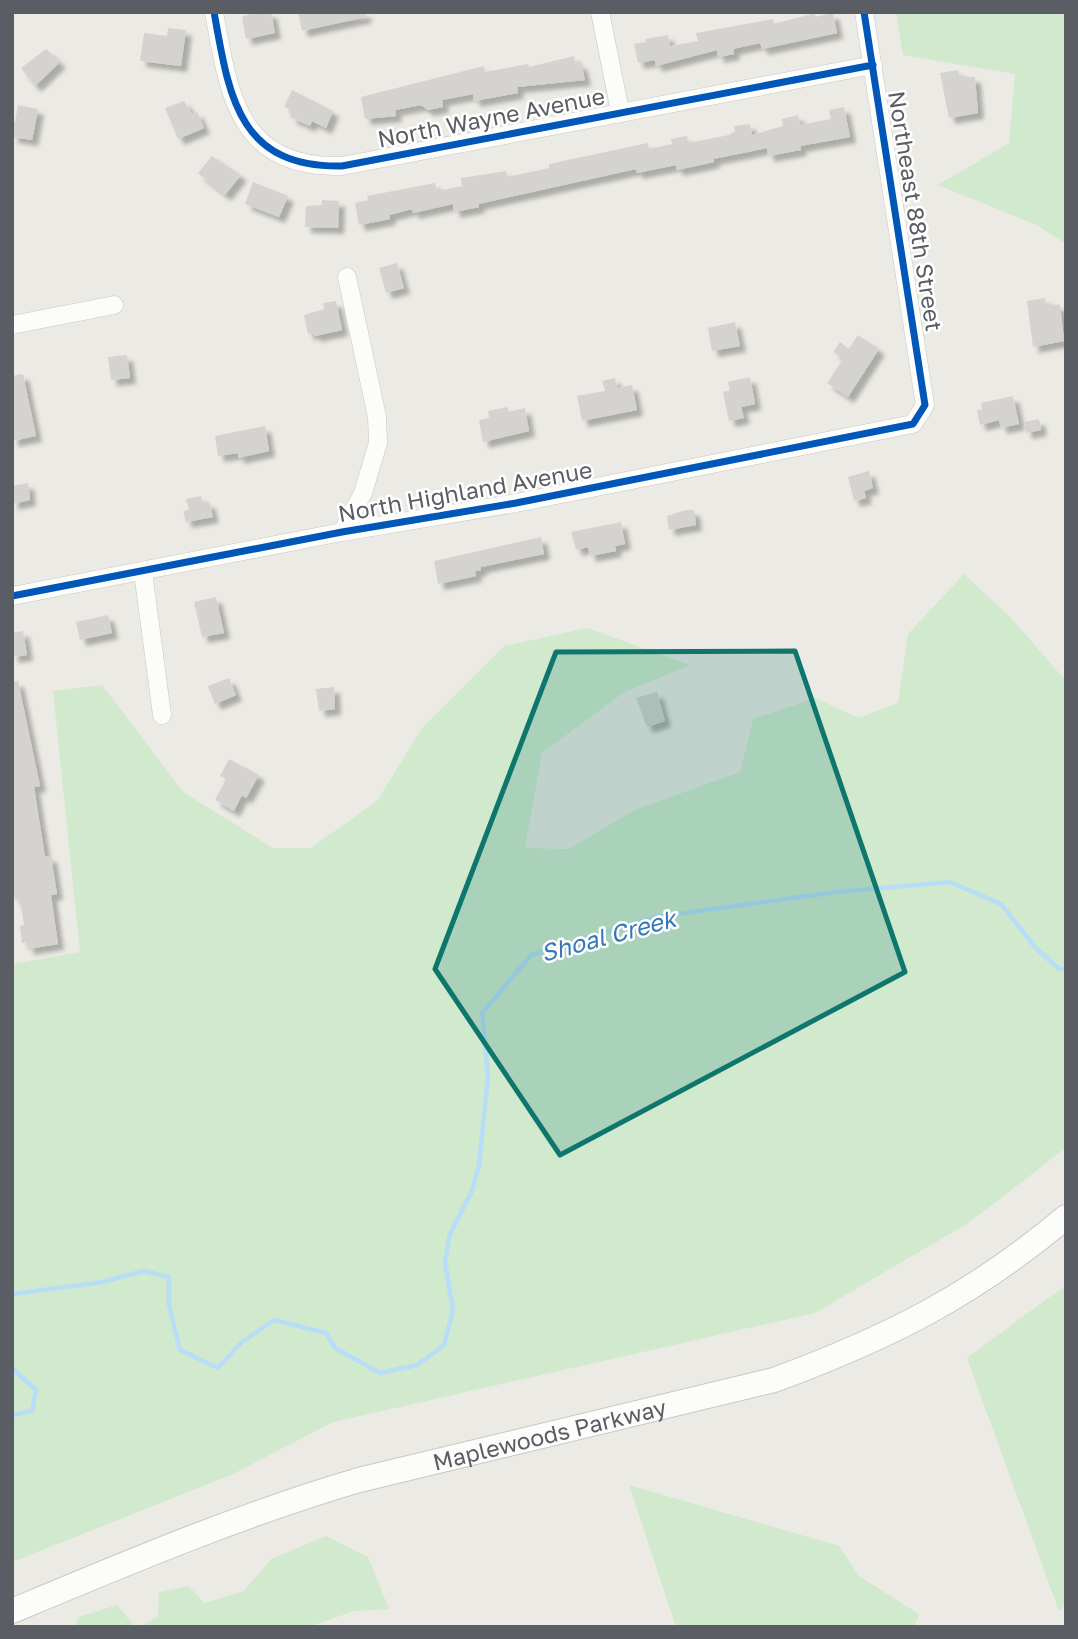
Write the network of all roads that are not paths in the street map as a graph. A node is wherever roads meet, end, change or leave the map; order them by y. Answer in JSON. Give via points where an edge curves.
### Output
{"nodes":[{"id":1,"x":214,"y":12,"type":"edge"},
{"id":2,"x":600,"y":12,"type":"edge"},
{"id":3,"x":864,"y":12,"type":"edge"},
{"id":4,"x":873,"y":65,"type":"junction"},
{"id":5,"x":620,"y":111,"type":"junction"},
{"id":6,"x":346,"y":276,"type":"dead end"},
{"id":7,"x":114,"y":305,"type":"dead end"},
{"id":8,"x":12,"y":325,"type":"edge"},
{"id":9,"x":920,"y":415,"type":"joint"},
{"id":10,"x":342,"y":533,"type":"junction"},
{"id":11,"x":143,"y":572,"type":"junction"},
{"id":12,"x":12,"y":596,"type":"edge"},
{"id":13,"x":162,"y":715,"type":"dead end"},
{"id":14,"x":1066,"y":1217,"type":"edge"},
{"id":15,"x":12,"y":1611,"type":"edge"}],
"edges":[{"from":1,"to":5,"type":"street","name":"North Wayne Avenue","via":[[230,92],[243,122],[256,139],[304,164],[342,166]]},
{"from":2,"to":5,"type":"street"},
{"from":3,"to":4,"type":"street","name":"Northeast 88th Street"},
{"from":4,"to":5,"type":"street","name":"North Wayne Avenue"},
{"from":4,"to":9,"type":"street","name":"Northeast 88th Street","via":[[918,349],[925,405]]},
{"from":6,"to":10,"type":"street","via":[[379,443],[363,493]]},
{"from":7,"to":8,"type":"street"},
{"from":9,"to":10,"type":"street","name":"North Highland Avenue","via":[[913,424],[897,429]]},
{"from":10,"to":11,"type":"street","name":"North Highland Avenue"},
{"from":11,"to":12,"type":"street","name":"North Highland Avenue"},
{"from":11,"to":13,"type":"street"},
{"from":14,"to":15,"type":"main road","name":"Maplewoods Parkway","via":[[995,1273],[946,1304],[897,1331],[823,1362],[774,1380],[302,1497],[203,1532]]}]}
